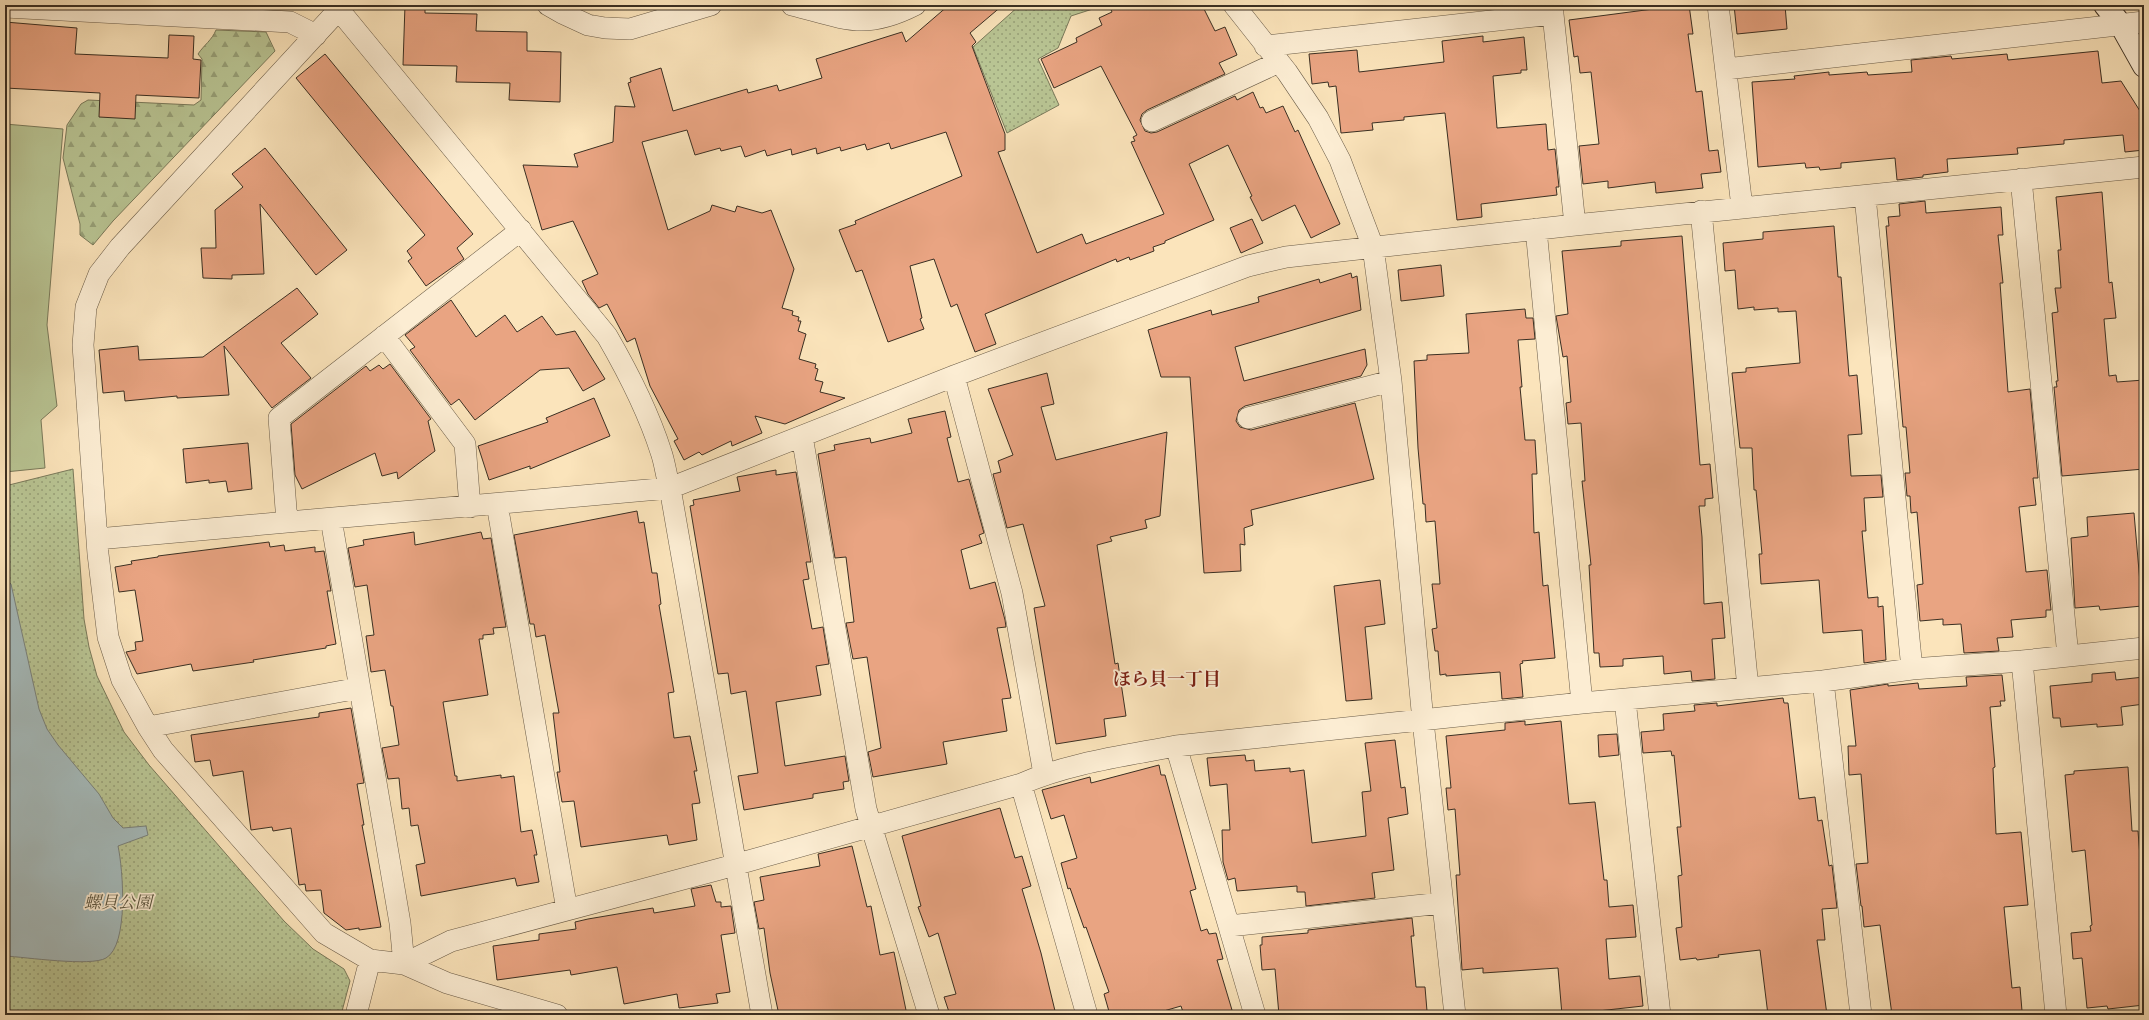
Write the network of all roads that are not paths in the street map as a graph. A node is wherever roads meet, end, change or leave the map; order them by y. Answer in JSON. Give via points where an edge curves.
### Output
{"nodes":[{"id":1,"x":548,"y":5,"type":"edge"},
{"id":2,"x":711,"y":5,"type":"edge"},
{"id":3,"x":792,"y":5,"type":"edge"},
{"id":4,"x":915,"y":5,"type":"edge"},
{"id":5,"x":1234,"y":5,"type":"edge"},
{"id":6,"x":1718,"y":5,"type":"edge"},
{"id":7,"x":2105,"y":5,"type":"edge"},
{"id":8,"x":5,"y":6,"type":"edge"},
{"id":9,"x":341,"y":7,"type":"edge"},
{"id":10,"x":1553,"y":10,"type":"edge"},
{"id":11,"x":2144,"y":22,"type":"edge"},
{"id":12,"x":2121,"y":25,"type":"junction"},
{"id":13,"x":316,"y":35,"type":"junction"},
{"id":14,"x":1265,"y":46,"type":"junction"},
{"id":15,"x":1279,"y":62,"type":"junction"},
{"id":16,"x":2144,"y":66,"type":"edge"},
{"id":17,"x":1726,"y":69,"type":"junction"},
{"id":18,"x":1152,"y":121,"type":"dead end"},
{"id":19,"x":2144,"y":166,"type":"edge"},
{"id":20,"x":2021,"y":179,"type":"junction"},
{"id":21,"x":1865,"y":196,"type":"junction"},
{"id":22,"x":1742,"y":207,"type":"junction"},
{"id":23,"x":1701,"y":212,"type":"junction"},
{"id":24,"x":1575,"y":224,"type":"junction"},
{"id":25,"x":1536,"y":229,"type":"junction"},
{"id":26,"x":521,"y":230,"type":"junction"},
{"id":27,"x":1373,"y":247,"type":"junction"},
{"id":28,"x":384,"y":336,"type":"junction"},
{"id":29,"x":954,"y":376,"type":"junction"},
{"id":30,"x":1391,"y":381,"type":"junction"},
{"id":31,"x":1248,"y":418,"type":"dead end"},
{"id":32,"x":802,"y":436,"type":"junction"},
{"id":33,"x":670,"y":488,"type":"junction"},
{"id":34,"x":496,"y":504,"type":"junction"},
{"id":35,"x":470,"y":507,"type":"junction"},
{"id":36,"x":332,"y":519,"type":"junction"},
{"id":37,"x":287,"y":522,"type":"junction"},
{"id":38,"x":97,"y":539,"type":"junction"},
{"id":39,"x":2144,"y":648,"type":"edge"},
{"id":40,"x":2068,"y":656,"type":"junction"},
{"id":41,"x":2022,"y":661,"type":"junction"},
{"id":42,"x":1912,"y":669,"type":"junction"},
{"id":43,"x":1823,"y":681,"type":"junction"},
{"id":44,"x":359,"y":688,"type":"junction"},
{"id":45,"x":1748,"y":688,"type":"junction"},
{"id":46,"x":1625,"y":700,"type":"junction"},
{"id":47,"x":1582,"y":703,"type":"junction"},
{"id":48,"x":1423,"y":721,"type":"junction"},
{"id":49,"x":148,"y":727,"type":"junction"},
{"id":50,"x":1176,"y":746,"type":"junction"},
{"id":51,"x":1044,"y":774,"type":"junction"},
{"id":52,"x":1022,"y":784,"type":"junction"},
{"id":53,"x":872,"y":826,"type":"junction"},
{"id":54,"x":734,"y":865,"type":"junction"},
{"id":55,"x":1442,"y":902,"type":"junction"},
{"id":56,"x":567,"y":910,"type":"junction"},
{"id":57,"x":1229,"y":926,"type":"junction"},
{"id":58,"x":370,"y":960,"type":"junction"},
{"id":59,"x":404,"y":964,"type":"junction"},
{"id":60,"x":356,"y":1015,"type":"edge"},
{"id":61,"x":557,"y":1015,"type":"edge"},
{"id":62,"x":762,"y":1015,"type":"edge"},
{"id":63,"x":928,"y":1015,"type":"edge"},
{"id":64,"x":1087,"y":1015,"type":"edge"},
{"id":65,"x":1256,"y":1015,"type":"edge"},
{"id":66,"x":1455,"y":1015,"type":"edge"},
{"id":67,"x":1660,"y":1015,"type":"edge"},
{"id":68,"x":1861,"y":1015,"type":"edge"},
{"id":69,"x":2056,"y":1015,"type":"edge"}],
"edges":[{"from":1,"to":2,"type":"street","via":[[588,25],[630,29]]},
{"from":3,"to":4,"type":"street","via":[[851,20],[875,20],[895,15]]},
{"from":5,"to":14,"type":"street"},
{"from":6,"to":17,"type":"street"},
{"from":7,"to":12,"type":"street"},
{"from":8,"to":13,"type":"street","via":[[290,22]]},
{"from":9,"to":13,"type":"street"},
{"from":9,"to":26,"type":"street"},
{"from":10,"to":14,"type":"street"},
{"from":10,"to":24,"type":"street"},
{"from":11,"to":12,"type":"street"},
{"from":12,"to":16,"type":"street"},
{"from":12,"to":17,"type":"street"},
{"from":13,"to":38,"type":"street","via":[[120,246],[99,274],[86,307],[83,345]]},
{"from":14,"to":15,"type":"street"},
{"from":15,"to":18,"type":"street"},
{"from":15,"to":27,"type":"street","via":[[1318,118],[1340,160]]},
{"from":17,"to":22,"type":"street"},
{"from":19,"to":20,"type":"street"},
{"from":20,"to":21,"type":"street"},
{"from":20,"to":40,"type":"street"},
{"from":21,"to":22,"type":"street"},
{"from":21,"to":42,"type":"street"},
{"from":22,"to":23,"type":"street"},
{"from":23,"to":24,"type":"street"},
{"from":23,"to":45,"type":"street"},
{"from":24,"to":25,"type":"street"},
{"from":25,"to":27,"type":"street"},
{"from":25,"to":47,"type":"street"},
{"from":26,"to":28,"type":"street"},
{"from":26,"to":33,"type":"street","via":[[607,336],[633,380],[662,454]]},
{"from":27,"to":29,"type":"street","via":[[1286,257],[1248,266]]},
{"from":27,"to":30,"type":"street"},
{"from":28,"to":35,"type":"street","via":[[465,444]]},
{"from":28,"to":37,"type":"street","via":[[278,418]]},
{"from":29,"to":32,"type":"street"},
{"from":29,"to":51,"type":"street","via":[[1012,593]]},
{"from":30,"to":31,"type":"street"},
{"from":30,"to":48,"type":"street"},
{"from":32,"to":33,"type":"street"},
{"from":32,"to":53,"type":"street","via":[[866,809]]},
{"from":33,"to":34,"type":"street"},
{"from":33,"to":54,"type":"street"},
{"from":34,"to":35,"type":"street"},
{"from":34,"to":56,"type":"street"},
{"from":35,"to":36,"type":"street"},
{"from":36,"to":37,"type":"street"},
{"from":36,"to":44,"type":"street"},
{"from":37,"to":38,"type":"street"},
{"from":38,"to":49,"type":"street","via":[[108,637],[122,680]]},
{"from":39,"to":40,"type":"street"},
{"from":40,"to":41,"type":"street"},
{"from":41,"to":42,"type":"street"},
{"from":41,"to":69,"type":"street"},
{"from":42,"to":43,"type":"street"},
{"from":43,"to":45,"type":"street"},
{"from":43,"to":68,"type":"street"},
{"from":44,"to":49,"type":"street"},
{"from":44,"to":59,"type":"street","via":[[400,923]]},
{"from":45,"to":46,"type":"street"},
{"from":46,"to":47,"type":"street"},
{"from":46,"to":67,"type":"street"},
{"from":47,"to":48,"type":"street"},
{"from":48,"to":50,"type":"street"},
{"from":48,"to":55,"type":"street"},
{"from":49,"to":58,"type":"street","via":[[163,750],[324,933]]},
{"from":50,"to":51,"type":"street"},
{"from":50,"to":57,"type":"street"},
{"from":51,"to":52,"type":"street"},
{"from":52,"to":53,"type":"street"},
{"from":52,"to":64,"type":"street"},
{"from":53,"to":54,"type":"street"},
{"from":53,"to":63,"type":"street"},
{"from":54,"to":56,"type":"street"},
{"from":54,"to":62,"type":"street"},
{"from":55,"to":57,"type":"street"},
{"from":55,"to":66,"type":"street"},
{"from":56,"to":59,"type":"street","via":[[451,941]]},
{"from":57,"to":65,"type":"street"},
{"from":58,"to":59,"type":"street"},
{"from":58,"to":60,"type":"street"},
{"from":59,"to":61,"type":"street","via":[[447,983]]}]}
